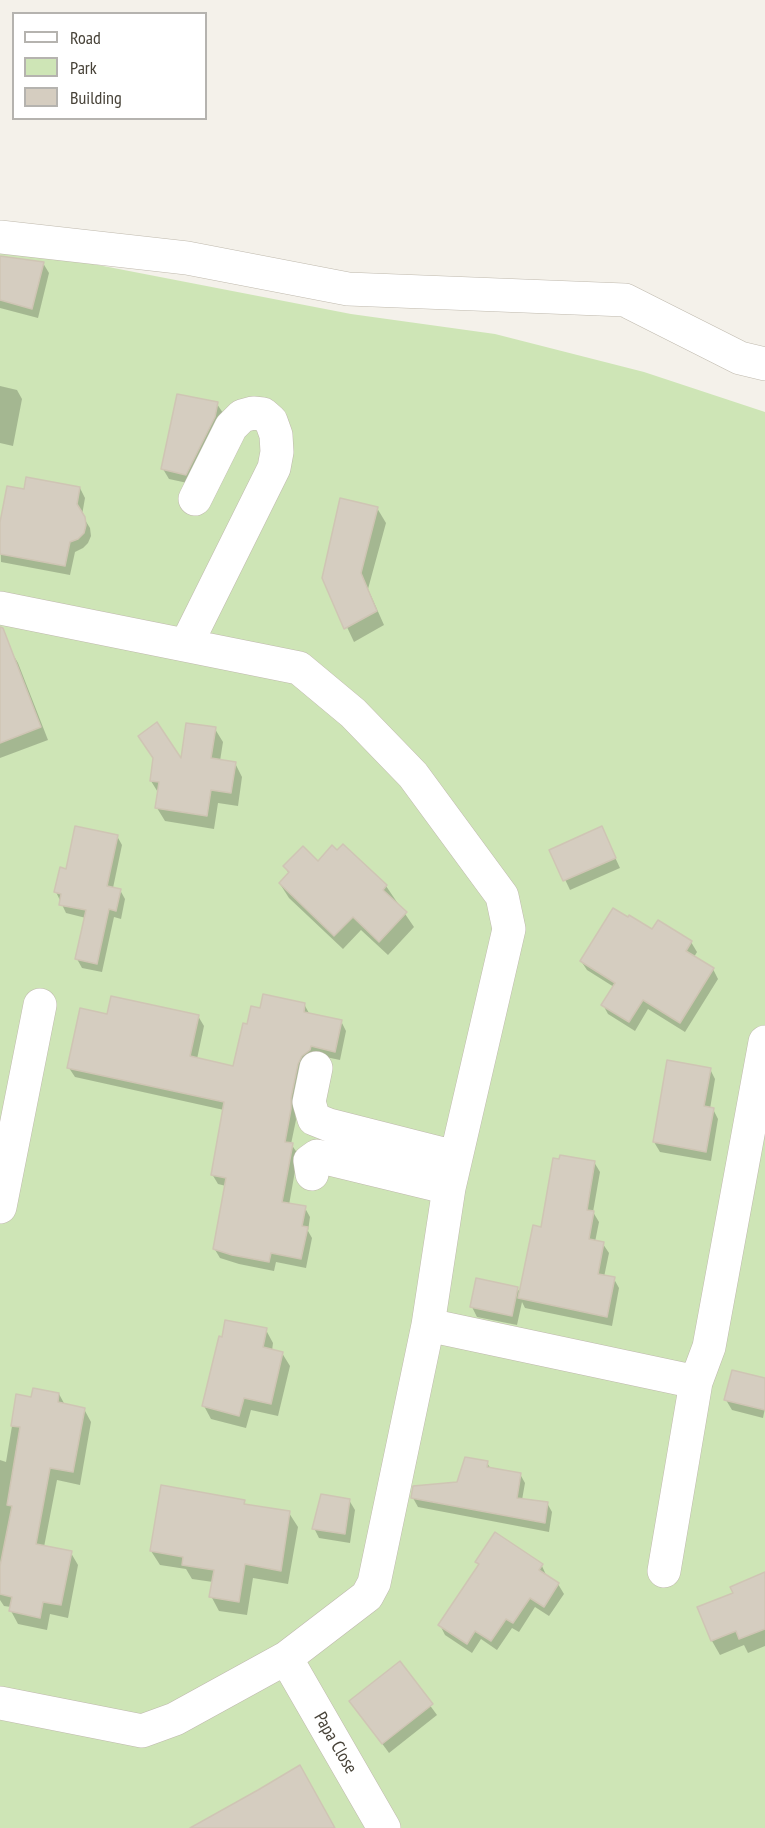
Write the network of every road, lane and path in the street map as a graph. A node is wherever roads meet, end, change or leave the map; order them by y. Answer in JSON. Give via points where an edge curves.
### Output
{"nodes":[{"id":1,"x":0,"y":237,"type":"edge"},
{"id":2,"x":765,"y":364,"type":"edge"},
{"id":3,"x":195,"y":500,"type":"dead end"},
{"id":4,"x":0,"y":608,"type":"edge"},
{"id":5,"x":186,"y":645,"type":"junction"},
{"id":6,"x":40,"y":1005,"type":"dead end"},
{"id":7,"x":765,"y":1042,"type":"edge"},
{"id":8,"x":316,"y":1068,"type":"dead end"},
{"id":9,"x":452,"y":1172,"type":"junction"},
{"id":10,"x":312,"y":1174,"type":"dead end"},
{"id":11,"x":0,"y":1207,"type":"edge"},
{"id":12,"x":428,"y":1325,"type":"junction"},
{"id":13,"x":696,"y":1382,"type":"junction"},
{"id":14,"x":664,"y":1571,"type":"dead end"},
{"id":15,"x":286,"y":1658,"type":"junction"},
{"id":16,"x":0,"y":1703,"type":"edge"},
{"id":17,"x":384,"y":1828,"type":"edge"}],
"edges":[{"from":1,"to":2,"type":"street","via":[[187,258],[348,289],[625,300],[740,358]]},
{"from":3,"to":5,"type":"street","via":[[231,427],[242,416],[263,414],[271,421],[276,435],[274,468]]},
{"from":4,"to":5,"type":"street"},
{"from":5,"to":9,"type":"street","via":[[299,668],[353,713],[413,775],[502,896],[509,929]]},
{"from":6,"to":11,"type":"street"},
{"from":7,"to":13,"type":"street","via":[[709,1347]]},
{"from":8,"to":9,"type":"street","via":[[309,1102],[314,1119]]},
{"from":9,"to":10,"type":"street","via":[[317,1156],[310,1161]]},
{"from":9,"to":12,"type":"street"},
{"from":12,"to":13,"type":"street"},
{"from":12,"to":15,"type":"street","via":[[374,1583],[367,1596]]},
{"from":13,"to":14,"type":"street"},
{"from":15,"to":16,"type":"street","via":[[175,1719],[142,1731]]},
{"from":15,"to":17,"type":"street","name":"Papa Close"}]}
